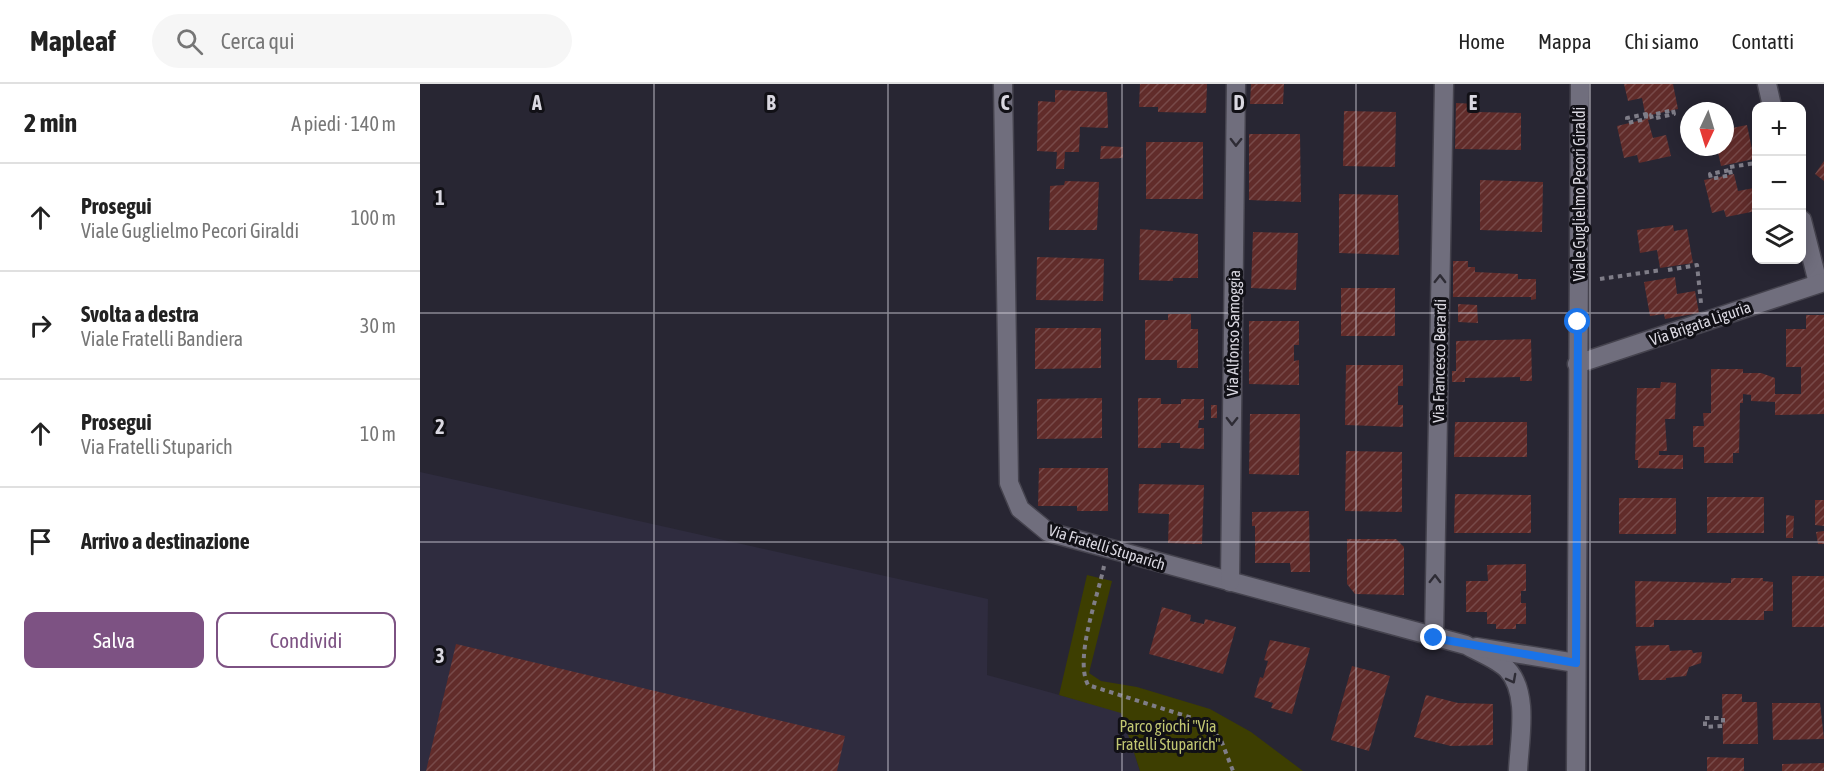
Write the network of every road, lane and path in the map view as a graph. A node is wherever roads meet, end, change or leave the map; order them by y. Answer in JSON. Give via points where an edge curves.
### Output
{"nodes":[{"id":1,"x":1003,"y":84,"type":"edge"},
{"id":2,"x":1236,"y":84,"type":"edge"},
{"id":3,"x":1444,"y":84,"type":"edge"},
{"id":4,"x":1580,"y":84,"type":"edge"},
{"id":5,"x":1767,"y":84,"type":"edge"},
{"id":6,"x":1771,"y":102,"type":"edge"},
{"id":7,"x":1646,"y":114,"type":"joint"},
{"id":8,"x":1652,"y":119,"type":"joint"},
{"id":9,"x":1752,"y":164,"type":"edge"},
{"id":10,"x":1730,"y":168,"type":"junction"},
{"id":11,"x":1806,"y":233,"type":"edge"},
{"id":12,"x":1662,"y":270,"type":"dead end"},
{"id":13,"x":1668,"y":270,"type":"dead end"},
{"id":14,"x":1578,"y":282,"type":"junction"},
{"id":15,"x":1821,"y":283,"type":"edge"},
{"id":16,"x":1703,"y":322,"type":"junction"},
{"id":17,"x":1577,"y":364,"type":"junction"},
{"id":18,"x":1108,"y":549,"type":"junction"},
{"id":19,"x":1230,"y":582,"type":"junction"},
{"id":20,"x":1434,"y":638,"type":"junction"},
{"id":21,"x":1466,"y":645,"type":"junction"},
{"id":22,"x":1576,"y":663,"type":"junction"},
{"id":23,"x":1723,"y":718,"type":"joint"},
{"id":24,"x":1233,"y":771,"type":"edge"},
{"id":25,"x":1518,"y":771,"type":"edge"},
{"id":26,"x":1576,"y":771,"type":"edge"}],
"edges":[{"from":1,"to":18,"type":"street","name":"Via Fratelli Stuparich","via":[[1008,483],[1020,509],[1048,532]]},
{"from":2,"to":19,"type":"street","name":"Via Alfonso Samoggia","one_way":true},
{"from":20,"to":3,"type":"street","name":"Via Francesco Berardi","one_way":true},
{"from":4,"to":14,"type":"street","name":"Viale Guglielmo Pecori Giraldi"},
{"from":5,"to":6,"type":"street"},
{"from":7,"to":7,"type":"path","via":[[1646,119],[1628,123],[1627,118]]},
{"from":8,"to":8,"type":"path","via":[[1651,115],[1673,110],[1674,114]]},
{"from":9,"to":10,"type":"path"},
{"from":10,"to":10,"type":"path","via":[[1731,175],[1711,179],[1710,174]]},
{"from":11,"to":15,"type":"street"},
{"from":12,"to":14,"type":"path"},
{"from":13,"to":16,"type":"path","via":[[1697,265]]},
{"from":14,"to":17,"type":"street","name":"Viale Guglielmo Pecori Giraldi"},
{"from":15,"to":16,"type":"street","name":"Via Brigata Liguria"},
{"from":16,"to":17,"type":"street","name":"Via Brigata Liguria"},
{"from":17,"to":22,"type":"street","name":"Viale Guglielmo Pecori Giraldi"},
{"from":18,"to":19,"type":"street","name":"Via Fratelli Stuparich"},
{"from":18,"to":24,"type":"path","via":[[1083,656],[1088,685],[1205,722],[1221,740]]},
{"from":19,"to":20,"type":"street","name":"Via Fratelli Stuparich"},
{"from":20,"to":21,"type":"street","name":"Via Fratelli Stuparich"},
{"from":21,"to":22,"type":"street"},
{"from":21,"to":25,"type":"street","name":"Via Fratelli Stuparich","one_way":true,"via":[[1507,669],[1516,684],[1520,700]]},
{"from":22,"to":26,"type":"street","name":"Viale Guglielmo Pecori Giraldi"},
{"from":23,"to":23,"type":"path","via":[[1723,726],[1705,727],[1705,718]]}]}
